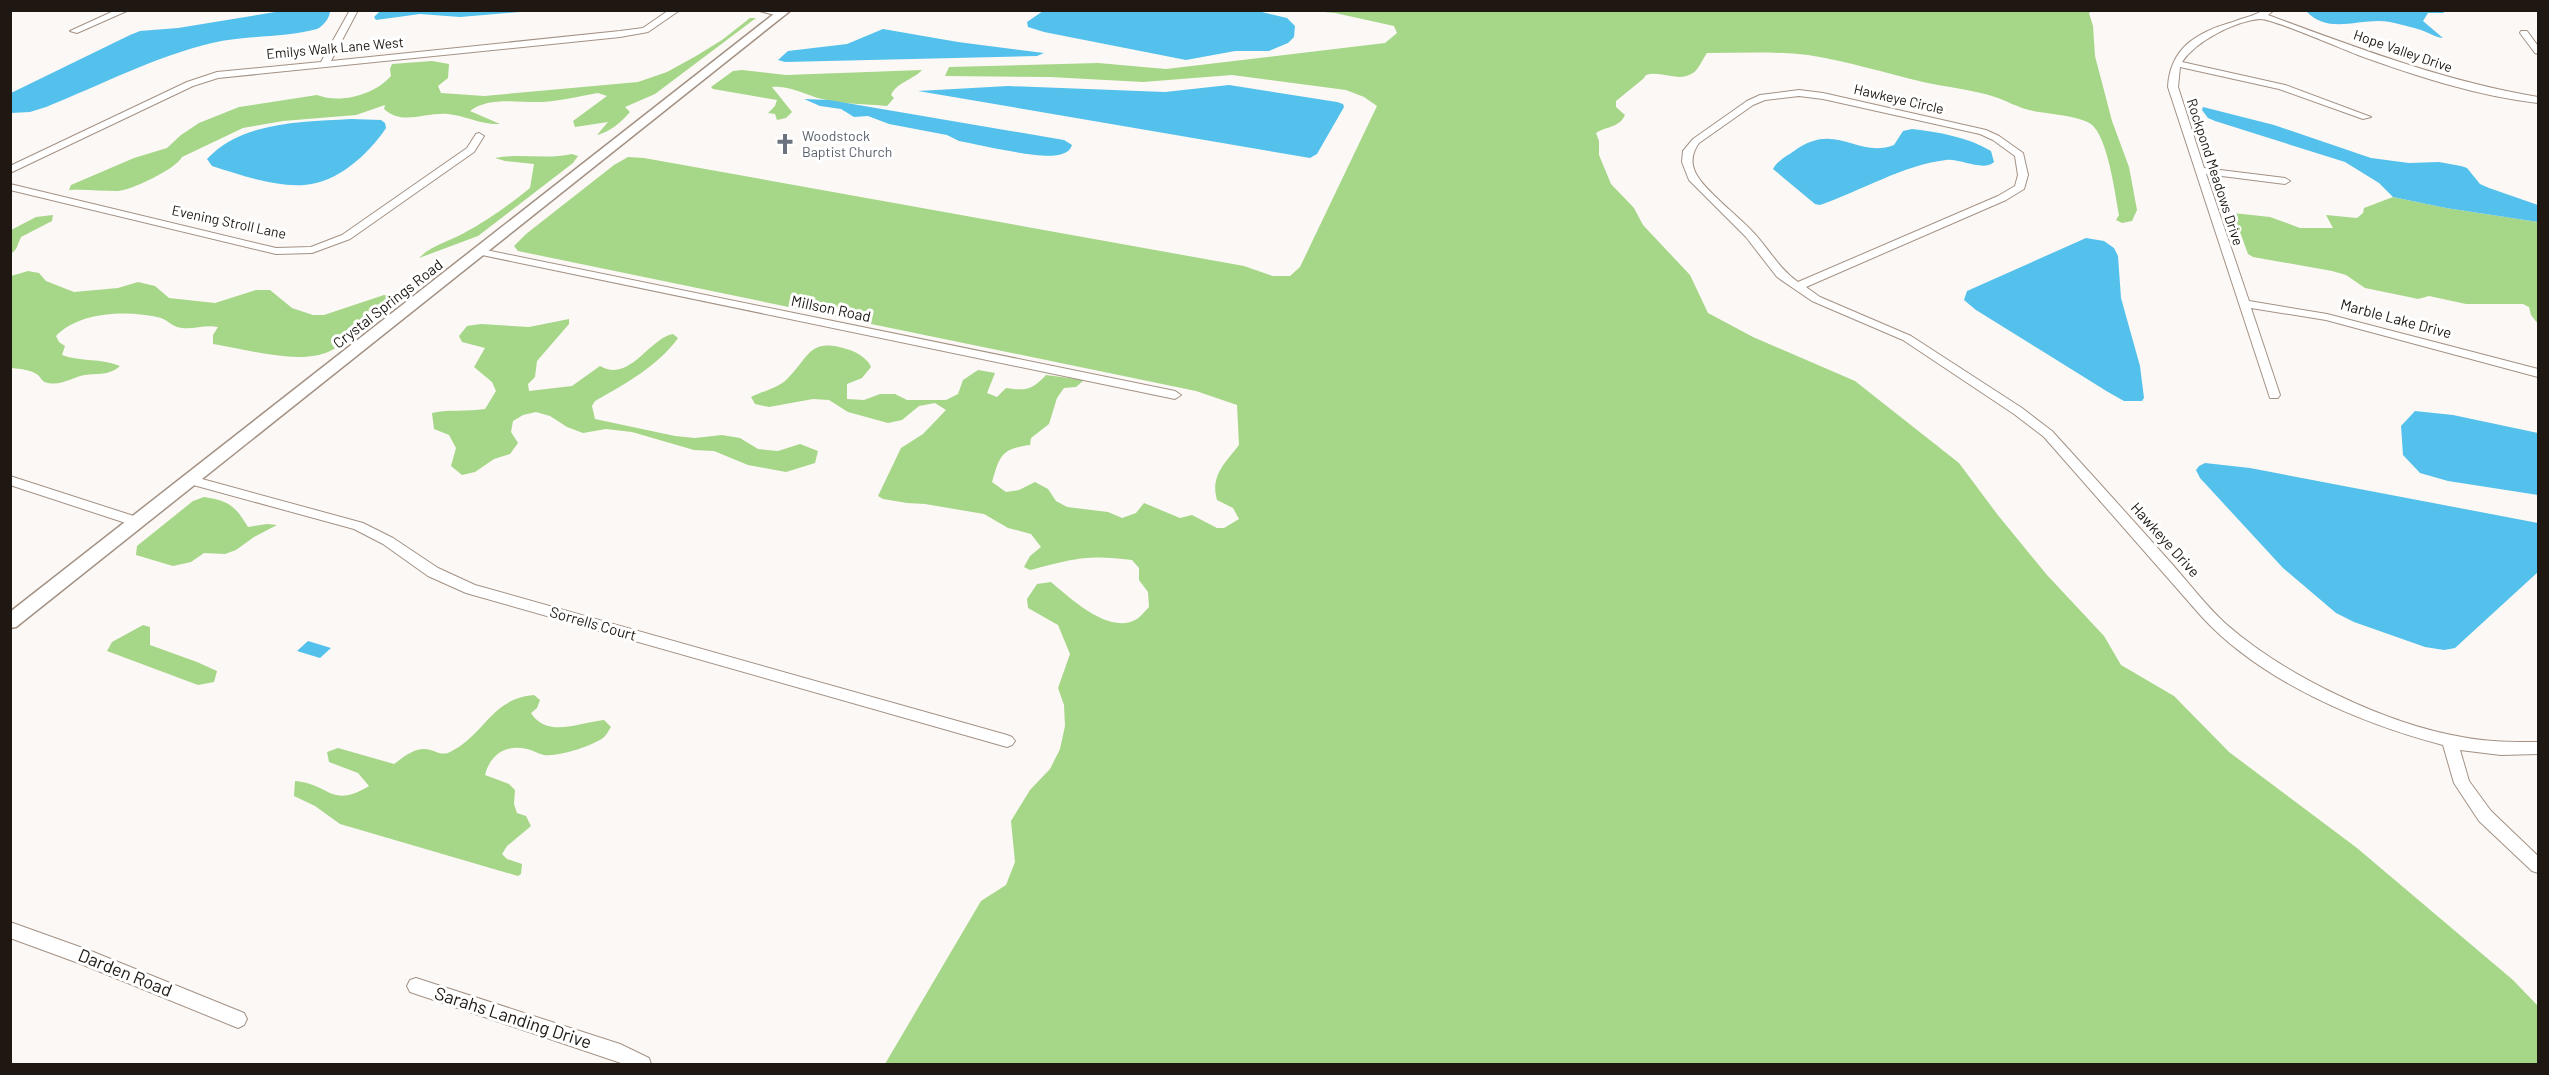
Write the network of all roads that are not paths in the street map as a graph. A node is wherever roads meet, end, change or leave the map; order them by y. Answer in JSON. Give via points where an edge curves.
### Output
{"nodes":[{"id":1,"x":124,"y":10,"type":"edge"},
{"id":2,"x":354,"y":10,"type":"edge"},
{"id":3,"x":676,"y":10,"type":"edge"},
{"id":4,"x":759,"y":10,"type":"edge"},
{"id":5,"x":784,"y":12,"type":"edge"},
{"id":6,"x":2266,"y":14,"type":"edge"},
{"id":7,"x":74,"y":31,"type":"dead end"},
{"id":8,"x":2524,"y":33,"type":"dead end"},
{"id":9,"x":2538,"y":51,"type":"edge"},
{"id":10,"x":325,"y":63,"type":"junction"},
{"id":11,"x":2176,"y":63,"type":"junction"},
{"id":12,"x":2538,"y":100,"type":"edge"},
{"id":13,"x":2366,"y":117,"type":"dead end"},
{"id":14,"x":479,"y":136,"type":"dead end"},
{"id":15,"x":10,"y":170,"type":"edge"},
{"id":16,"x":2200,"y":170,"type":"junction"},
{"id":17,"x":2285,"y":181,"type":"dead end"},
{"id":18,"x":10,"y":188,"type":"edge"},
{"id":19,"x":481,"y":252,"type":"junction"},
{"id":20,"x":1798,"y":286,"type":"junction"},
{"id":21,"x":2243,"y":303,"type":"junction"},
{"id":22,"x":2538,"y":373,"type":"edge"},
{"id":23,"x":1175,"y":395,"type":"dead end"},
{"id":24,"x":2274,"y":395,"type":"dead end"},
{"id":25,"x":10,"y":480,"type":"edge"},
{"id":26,"x":191,"y":480,"type":"junction"},
{"id":27,"x":138,"y":522,"type":"junction"},
{"id":28,"x":10,"y":622,"type":"edge"},
{"id":29,"x":1007,"y":741,"type":"dead end"},
{"id":30,"x":2450,"y":741,"type":"junction"},
{"id":31,"x":2538,"y":748,"type":"edge"},
{"id":32,"x":2538,"y":866,"type":"edge"},
{"id":33,"x":10,"y":930,"type":"edge"},
{"id":34,"x":416,"y":986,"type":"dead end"},
{"id":35,"x":238,"y":1019,"type":"dead end"},
{"id":36,"x":642,"y":1065,"type":"edge"}],
"edges":[{"from":1,"to":7,"type":"street"},
{"from":2,"to":10,"type":"street"},
{"from":3,"to":10,"type":"street","name":"Emilys Walk Lane West","via":[[645,30],[620,34]]},
{"from":4,"to":5,"type":"street"},
{"from":5,"to":19,"type":"street","name":"Crystal Springs Road"},
{"from":6,"to":11,"type":"street","via":[[2201,37]]},
{"from":6,"to":12,"type":"street","name":"Hope Valley Drive","via":[[2445,81]]},
{"from":8,"to":9,"type":"street"},
{"from":10,"to":15,"type":"street","name":"Emilys Walk Lane West","via":[[217,75],[190,84]]},
{"from":11,"to":13,"type":"street","via":[[2282,87]]},
{"from":11,"to":16,"type":"street","name":"Rockpond Meadows Drive","via":[[2173,87]]},
{"from":14,"to":18,"type":"street","name":"Evening Stroll Lane","via":[[471,150],[346,237],[312,250],[276,250]]},
{"from":16,"to":17,"type":"street"},
{"from":16,"to":21,"type":"street","name":"Rockpond Meadows Drive"},
{"from":19,"to":23,"type":"street","name":"Millson Road"},
{"from":19,"to":26,"type":"street","name":"Crystal Springs Road"},
{"from":20,"to":20,"type":"street","name":"Hawkeye Circle","via":[[1781,275],[1750,235],[1693,178],[1687,162],[1688,151],[1696,141],[1750,103],[1780,94],[1823,96],[1983,132],[2020,154],[2024,175],[2020,187],[2002,198]]},
{"from":20,"to":30,"type":"street","name":"Hawkeye Drive","via":[[1837,309],[1906,339],[2048,434],[2221,627],[2262,659],[2347,704],[2422,735]]},
{"from":21,"to":22,"type":"street","name":"Marble Lake Drive","via":[[2327,317]]},
{"from":21,"to":24,"type":"street","name":"Rockpond Meadows Drive"},
{"from":25,"to":27,"type":"street"},
{"from":26,"to":27,"type":"street","name":"Crystal Springs Road"},
{"from":26,"to":29,"type":"street","name":"Sorrells Court","via":[[358,526],[433,572],[471,590]]},
{"from":27,"to":28,"type":"street","name":"Crystal Springs Road"},
{"from":30,"to":31,"type":"street","name":"Hawkeye Drive","via":[[2520,751]]},
{"from":30,"to":32,"type":"street","via":[[2462,783],[2485,816]]},
{"from":33,"to":35,"type":"street","name":"Darden Road"},
{"from":34,"to":36,"type":"street","name":"Sarahs Landing Drive","via":[[620,1053]]}]}
